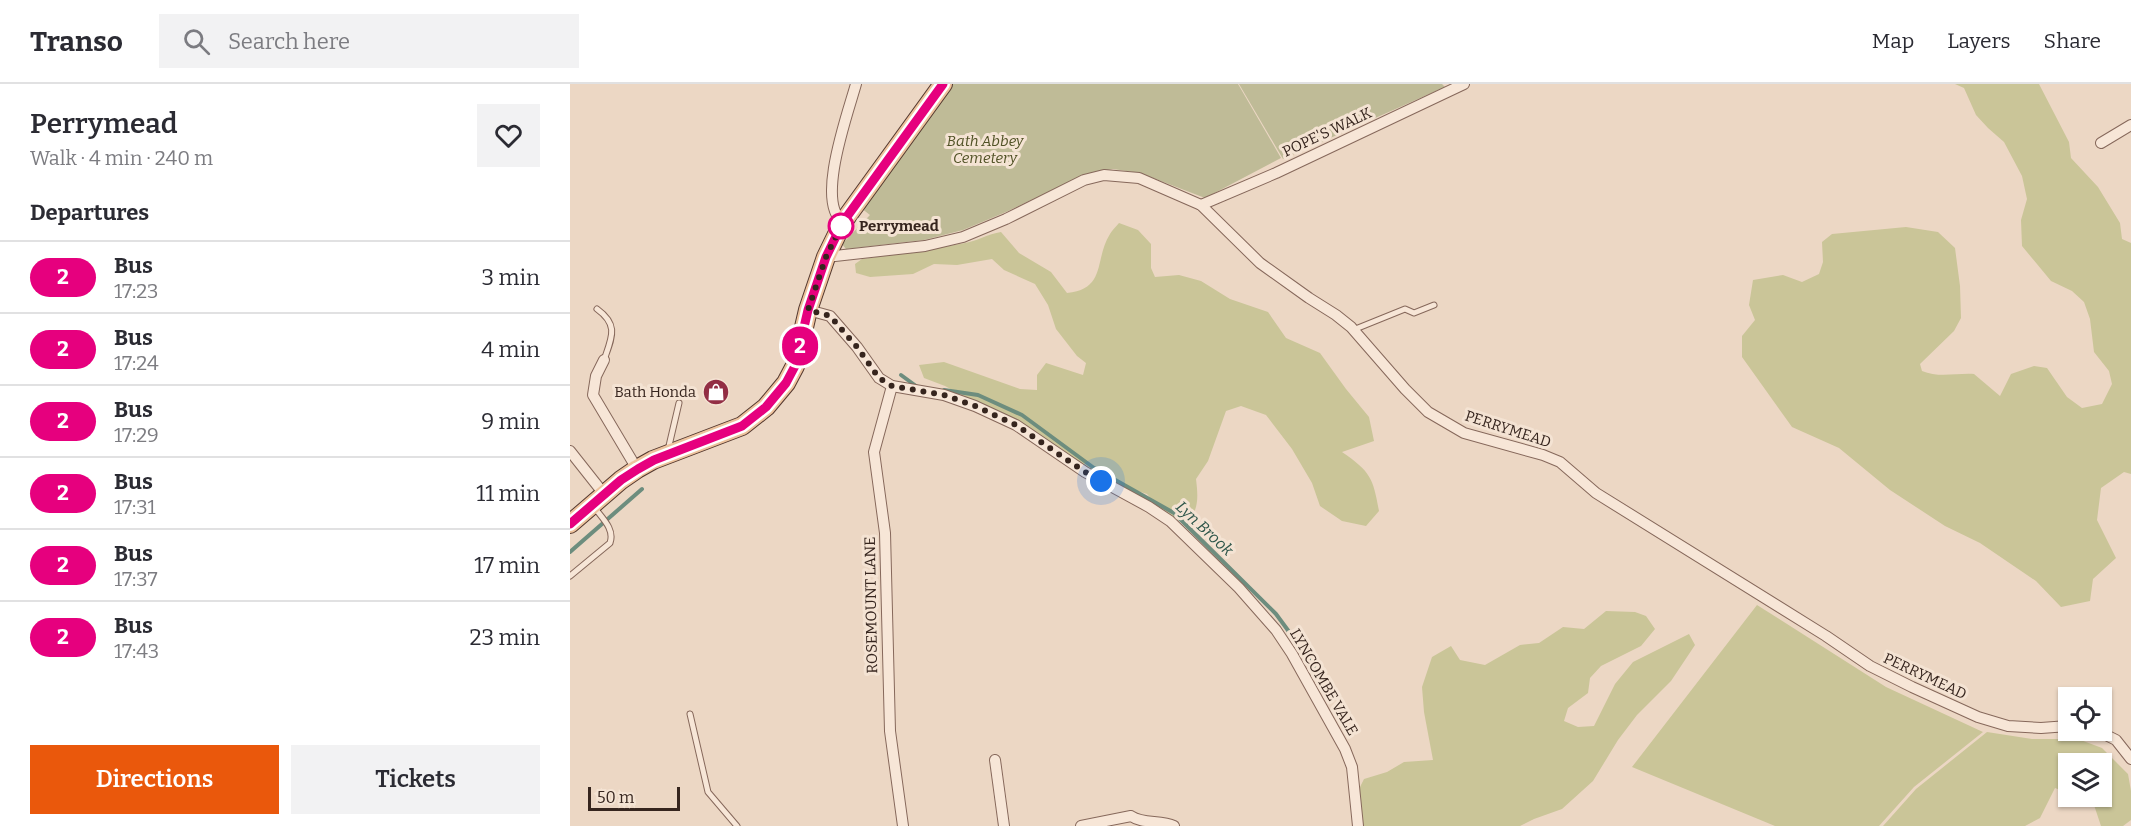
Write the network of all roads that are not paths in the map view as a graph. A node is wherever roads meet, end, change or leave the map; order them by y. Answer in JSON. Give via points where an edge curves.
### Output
{"nodes":[{"id":1,"x":855,"y":84,"type":"edge"},
{"id":2,"x":943,"y":84,"type":"edge"},
{"id":3,"x":1464,"y":84,"type":"edge"},
{"id":4,"x":2131,"y":125,"type":"edge"},
{"id":5,"x":2101,"y":143,"type":"dead end"},
{"id":6,"x":1201,"y":206,"type":"junction"},
{"id":7,"x":843,"y":222,"type":"junction"},
{"id":8,"x":826,"y":257,"type":"junction"},
{"id":9,"x":1434,"y":305,"type":"dead end"},
{"id":10,"x":597,"y":309,"type":"dead end"},
{"id":11,"x":808,"y":310,"type":"junction"},
{"id":12,"x":1353,"y":330,"type":"junction"},
{"id":13,"x":604,"y":360,"type":"joint"},
{"id":14,"x":892,"y":386,"type":"junction"},
{"id":15,"x":680,"y":403,"type":"dead end"},
{"id":16,"x":570,"y":451,"type":"edge"},
{"id":17,"x":667,"y":455,"type":"junction"},
{"id":18,"x":638,"y":469,"type":"junction"},
{"id":19,"x":600,"y":506,"type":"junction"},
{"id":20,"x":570,"y":524,"type":"edge"},
{"id":21,"x":570,"y":576,"type":"edge"},
{"id":22,"x":690,"y":714,"type":"dead end"},
{"id":23,"x":2058,"y":727,"type":"edge"},
{"id":24,"x":2112,"y":738,"type":"edge"},
{"id":25,"x":2131,"y":759,"type":"edge"},
{"id":26,"x":995,"y":760,"type":"dead end"},
{"id":27,"x":737,"y":826,"type":"edge"},
{"id":28,"x":903,"y":826,"type":"edge"},
{"id":29,"x":1005,"y":826,"type":"edge"},
{"id":30,"x":1082,"y":826,"type":"edge"},
{"id":31,"x":1174,"y":826,"type":"edge"},
{"id":32,"x":1358,"y":826,"type":"edge"}],
"edges":[{"from":1,"to":7,"type":"street","via":[[833,168],[833,206]]},
{"from":2,"to":7,"type":"main road"},
{"from":3,"to":6,"type":"street","name":"POPE'S WALK"},
{"from":4,"to":5,"type":"street"},
{"from":6,"to":8,"type":"street","name":"PERRYMEAD","via":[[1139,178],[1104,175],[1084,180],[963,237],[926,246]]},
{"from":6,"to":12,"type":"street","name":"PERRYMEAD","via":[[1260,263]]},
{"from":7,"to":8,"type":"main road"},
{"from":8,"to":11,"type":"main road"},
{"from":9,"to":12,"type":"lane","via":[[1414,314],[1397,310]]},
{"from":10,"to":13,"type":"lane","via":[[607,316],[612,329]]},
{"from":11,"to":14,"type":"street","via":[[830,316],[879,378]]},
{"from":11,"to":17,"type":"main road","via":[[795,366],[766,407],[742,426]]},
{"from":12,"to":23,"type":"street","name":"PERRYMEAD","via":[[1428,412],[1464,433],[1560,462],[1596,493],[1870,666],[1988,720],[2008,726]]},
{"from":13,"to":18,"type":"street","via":[[593,395]]},
{"from":14,"to":28,"type":"street","name":"ROSEMOUNT LANE","via":[[874,452],[885,533],[890,731]]},
{"from":14,"to":32,"type":"street","name":"LYNCOMBE VALE","via":[[944,395],[1016,425],[1085,472],[1170,521],[1239,588],[1292,654],[1352,767]]},
{"from":15,"to":17,"type":"lane"},
{"from":16,"to":19,"type":"street"},
{"from":17,"to":18,"type":"main road"},
{"from":18,"to":19,"type":"main road"},
{"from":19,"to":20,"type":"main road"},
{"from":19,"to":21,"type":"lane","via":[[612,537],[610,543]]},
{"from":22,"to":27,"type":"lane","via":[[708,792]]},
{"from":24,"to":25,"type":"street"},
{"from":26,"to":29,"type":"street"},
{"from":30,"to":31,"type":"street","via":[[1131,816]]}]}
